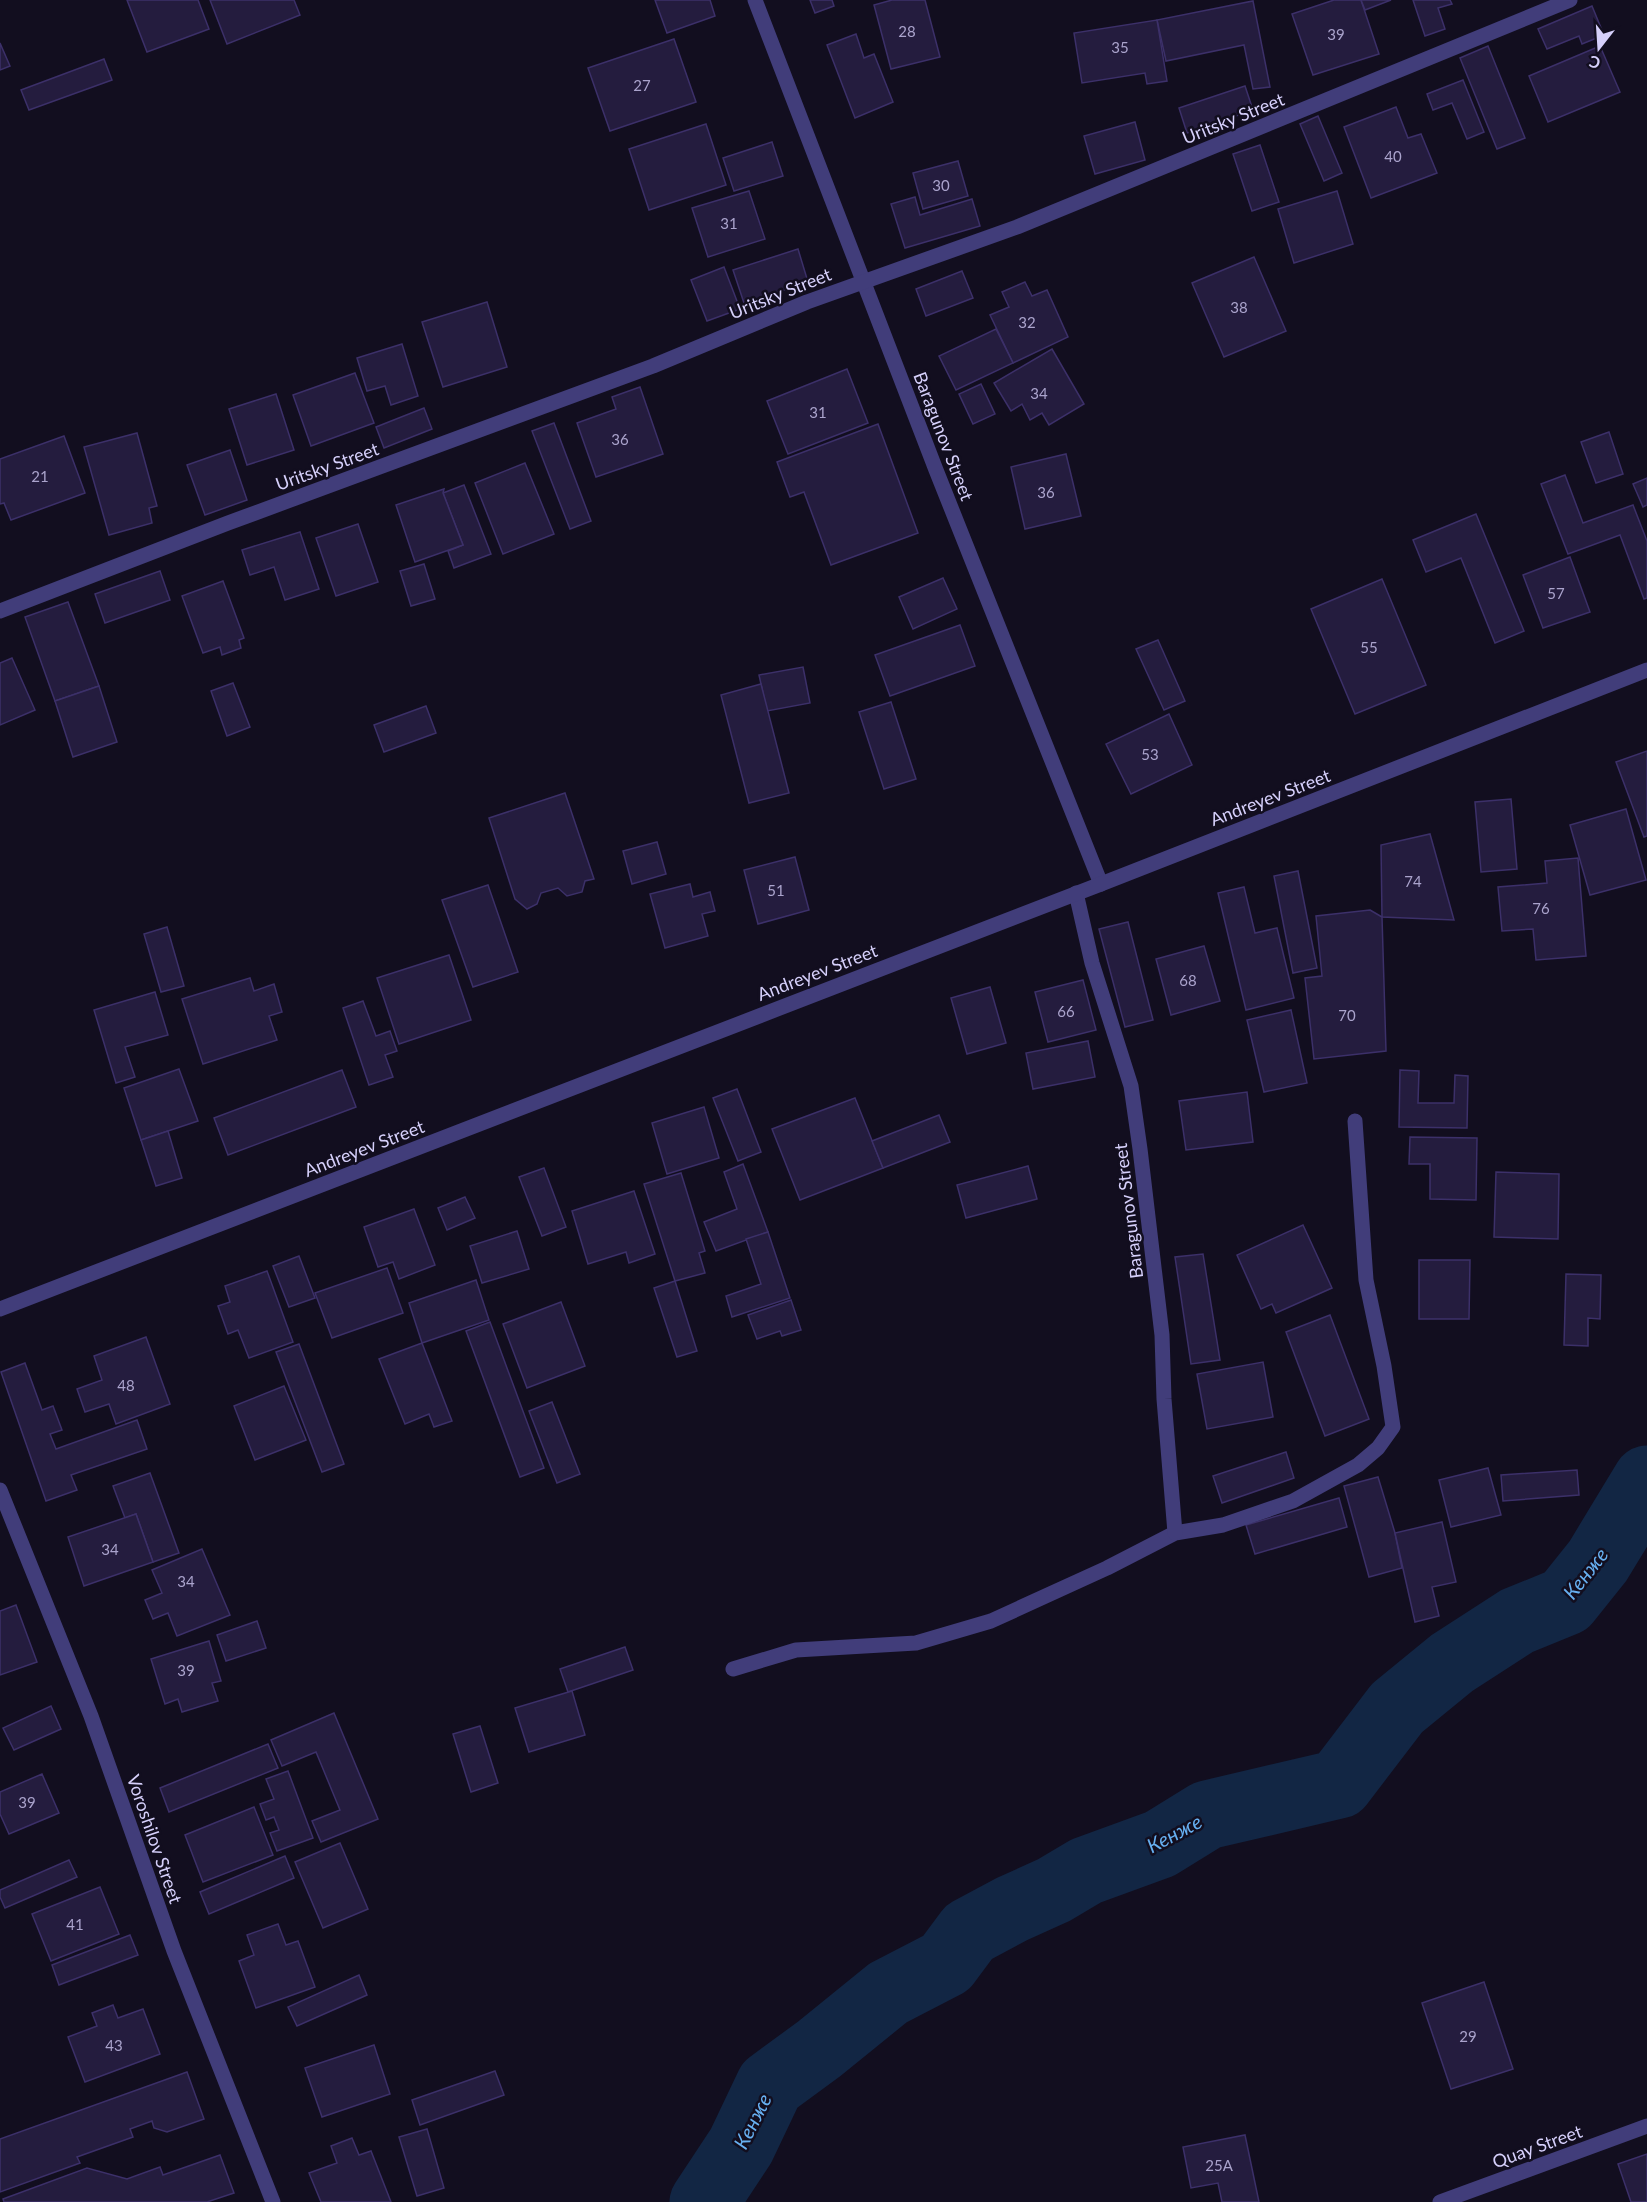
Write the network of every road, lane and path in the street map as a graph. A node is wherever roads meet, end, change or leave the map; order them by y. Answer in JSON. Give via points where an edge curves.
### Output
{"nodes":[{"id":1,"x":755,"y":0,"type":"edge"},
{"id":2,"x":1570,"y":0,"type":"edge"},
{"id":3,"x":865,"y":282,"type":"junction"},
{"id":4,"x":0,"y":611,"type":"edge"},
{"id":5,"x":1647,"y":670,"type":"edge"},
{"id":6,"x":1101,"y":884,"type":"junction"},
{"id":7,"x":1076,"y":893,"type":"junction"},
{"id":8,"x":1355,"y":1121,"type":"dead end"},
{"id":9,"x":0,"y":1309,"type":"edge"},
{"id":10,"x":0,"y":1490,"type":"edge"},
{"id":11,"x":1175,"y":1533,"type":"junction"},
{"id":12,"x":733,"y":1669,"type":"dead end"},
{"id":13,"x":1647,"y":2126,"type":"edge"},
{"id":14,"x":273,"y":2202,"type":"edge"},
{"id":15,"x":1440,"y":2202,"type":"edge"}],
"edges":[{"from":1,"to":3,"type":"street","name":"Baragunov Street"},
{"from":2,"to":3,"type":"street","name":"Uritsky Street","via":[[1017,227]]},
{"from":3,"to":4,"type":"street","name":"Uritsky Street","via":[[653,366]]},
{"from":3,"to":6,"type":"street","name":"Baragunov Street"},
{"from":5,"to":6,"type":"street","name":"Andreyev Street"},
{"from":6,"to":7,"type":"street","name":"Andreyev Street"},
{"from":7,"to":9,"type":"street","name":"Andreyev Street"},
{"from":7,"to":11,"type":"street","name":"Baragunov Street","via":[[1092,963],[1131,1086],[1136,1118],[1162,1335]]},
{"from":8,"to":11,"type":"street","via":[[1366,1280],[1393,1427],[1378,1448],[1358,1465],[1293,1501],[1223,1525]]},
{"from":10,"to":14,"type":"street","name":"Voroshilov Street","via":[[91,1716],[174,1951]]},
{"from":11,"to":12,"type":"street","via":[[992,1621],[916,1642],[796,1650]]},
{"from":13,"to":15,"type":"street","name":"Quay Street"}]}
